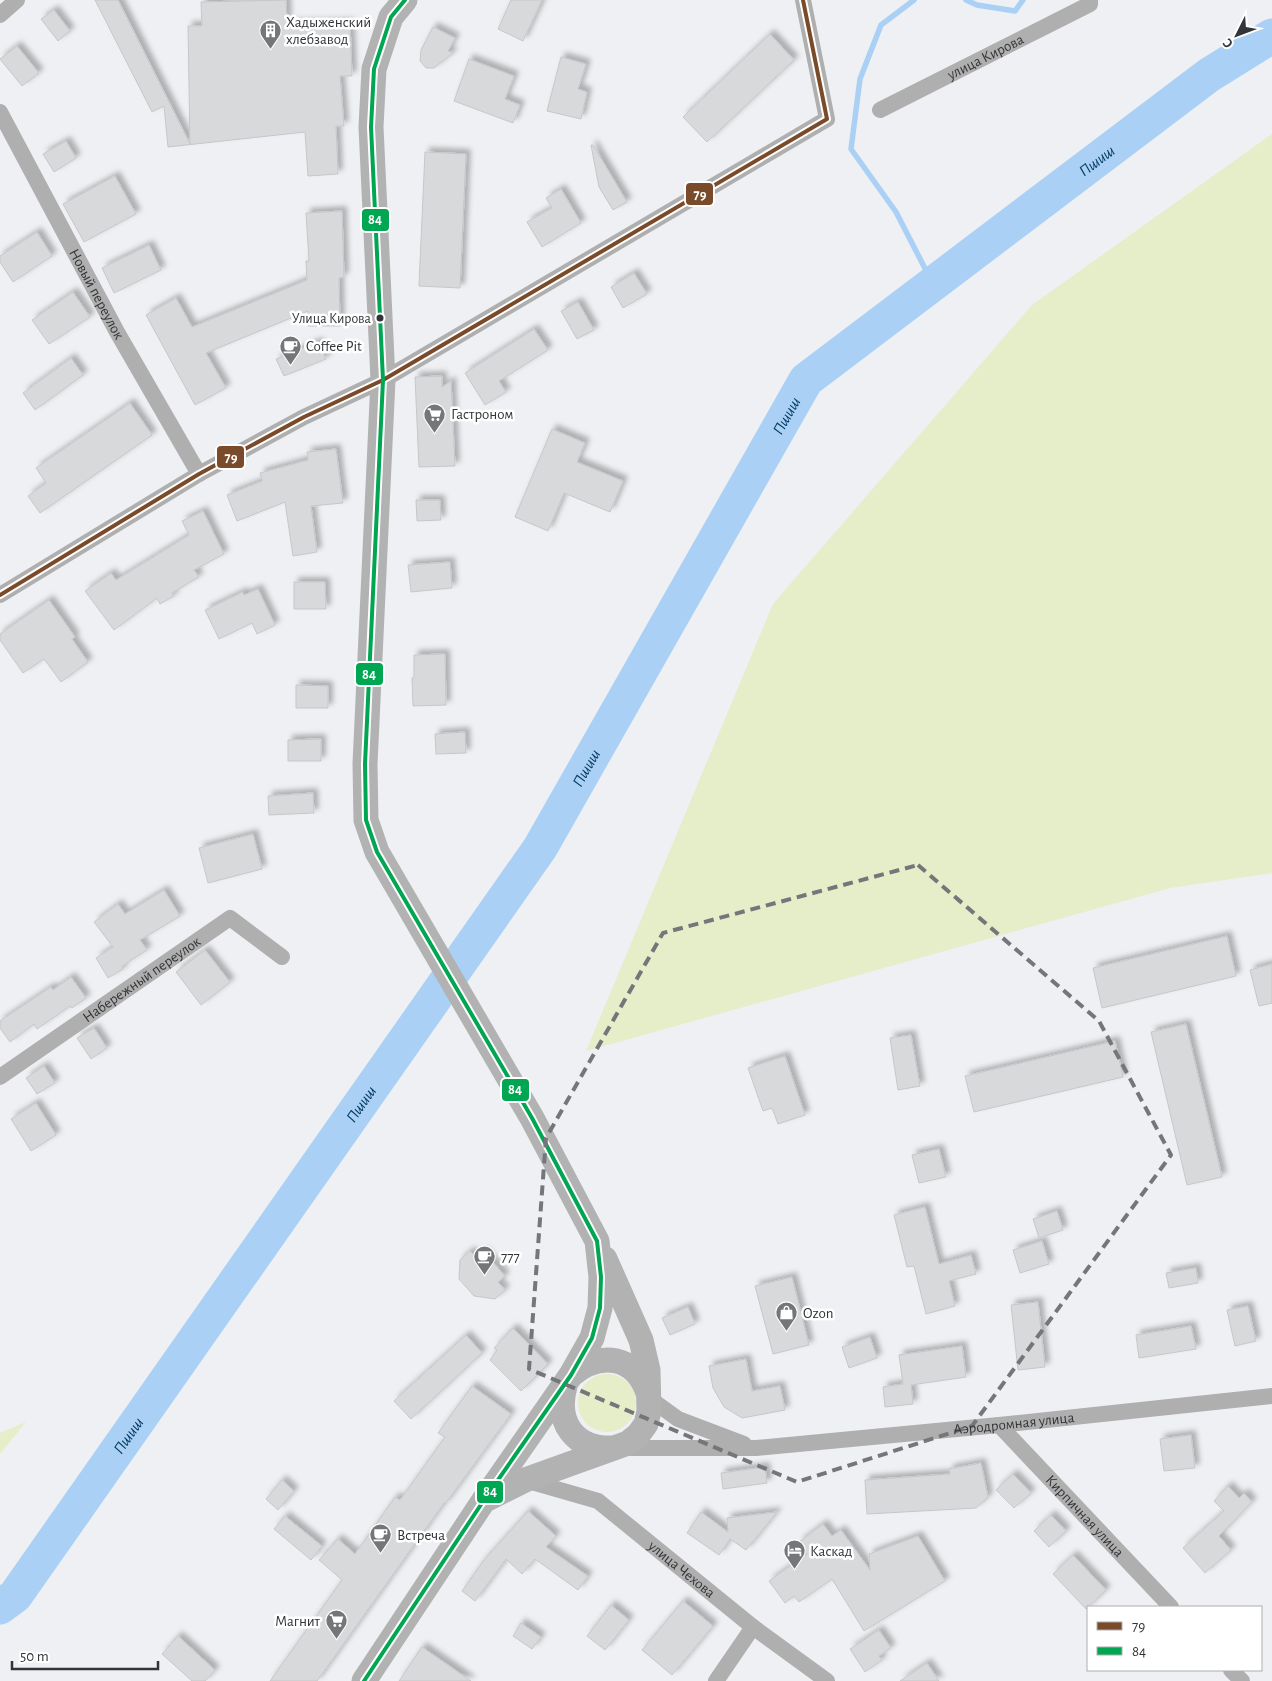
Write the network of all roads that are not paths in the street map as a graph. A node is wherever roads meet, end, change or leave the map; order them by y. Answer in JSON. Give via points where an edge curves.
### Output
{"nodes":[{"id":1,"x":17,"y":0,"type":"edge"},
{"id":2,"x":405,"y":0,"type":"edge"},
{"id":3,"x":803,"y":0,"type":"edge"},
{"id":4,"x":1090,"y":2,"type":"edge"},
{"id":5,"x":0,"y":16,"type":"edge"},
{"id":6,"x":880,"y":110,"type":"dead end"},
{"id":7,"x":0,"y":112,"type":"edge"},
{"id":8,"x":384,"y":380,"type":"junction"},
{"id":9,"x":198,"y":474,"type":"junction"},
{"id":10,"x":0,"y":595,"type":"edge"},
{"id":11,"x":282,"y":957,"type":"dead end"},
{"id":12,"x":0,"y":1077,"type":"edge"},
{"id":13,"x":597,"y":1241,"type":"junction"},
{"id":14,"x":568,"y":1380,"type":"junction"},
{"id":15,"x":1272,"y":1396,"type":"edge"},
{"id":16,"x":650,"y":1398,"type":"junction"},
{"id":17,"x":999,"y":1425,"type":"junction"},
{"id":18,"x":616,"y":1448,"type":"junction"},
{"id":19,"x":756,"y":1448,"type":"junction"},
{"id":20,"x":525,"y":1480,"type":"junction"},
{"id":21,"x":484,"y":1500,"type":"junction"},
{"id":22,"x":1171,"y":1606,"type":"edge"},
{"id":23,"x":753,"y":1627,"type":"junction"},
{"id":24,"x":1232,"y":1671,"type":"edge"},
{"id":25,"x":364,"y":1681,"type":"edge"},
{"id":26,"x":716,"y":1681,"type":"edge"},
{"id":27,"x":827,"y":1681,"type":"edge"},
{"id":28,"x":1242,"y":1681,"type":"edge"}],
"edges":[{"from":1,"to":5,"type":"street"},
{"from":2,"to":8,"type":"main road","via":[[391,17],[374,69],[371,127]]},
{"from":3,"to":8,"type":"street","via":[[827,118]]},
{"from":4,"to":6,"type":"street","name":"улица Кирова"},
{"from":7,"to":9,"type":"street","name":"Новый переулок"},
{"from":8,"to":9,"type":"street","via":[[304,417]]},
{"from":8,"to":13,"type":"main road","via":[[365,764],[366,820],[376,852],[532,1118]]},
{"from":9,"to":10,"type":"street"},
{"from":11,"to":12,"type":"street","name":"Набережный переулок","via":[[230,918]]},
{"from":13,"to":14,"type":"main road","via":[[600,1308],[592,1338]]},
{"from":13,"to":16,"type":"main road","via":[[641,1340]]},
{"from":14,"to":16,"type":"main road","via":[[582,1366],[596,1360],[611,1360],[636,1373]]},
{"from":14,"to":18,"type":"main road","via":[[561,1399],[567,1426],[576,1438],[588,1445]]},
{"from":14,"to":21,"type":"main road"},
{"from":15,"to":17,"type":"street","name":"Аэродромная улица"},
{"from":16,"to":18,"type":"main road","via":[[646,1424],[628,1443]]},
{"from":16,"to":19,"type":"street","name":"Аэродромная улица","via":[[678,1419]]},
{"from":17,"to":19,"type":"street","name":"Аэродромная улица"},
{"from":17,"to":22,"type":"street","name":"Кирпичная улица"},
{"from":18,"to":19,"type":"street","name":"Аэродромная улица"},
{"from":18,"to":20,"type":"main road"},
{"from":20,"to":21,"type":"main road"},
{"from":20,"to":23,"type":"street","name":"улица Чехова","via":[[598,1501]]},
{"from":21,"to":25,"type":"main road"},
{"from":23,"to":26,"type":"street"},
{"from":23,"to":27,"type":"street","name":"улица Чехова"},
{"from":24,"to":28,"type":"street"}]}
